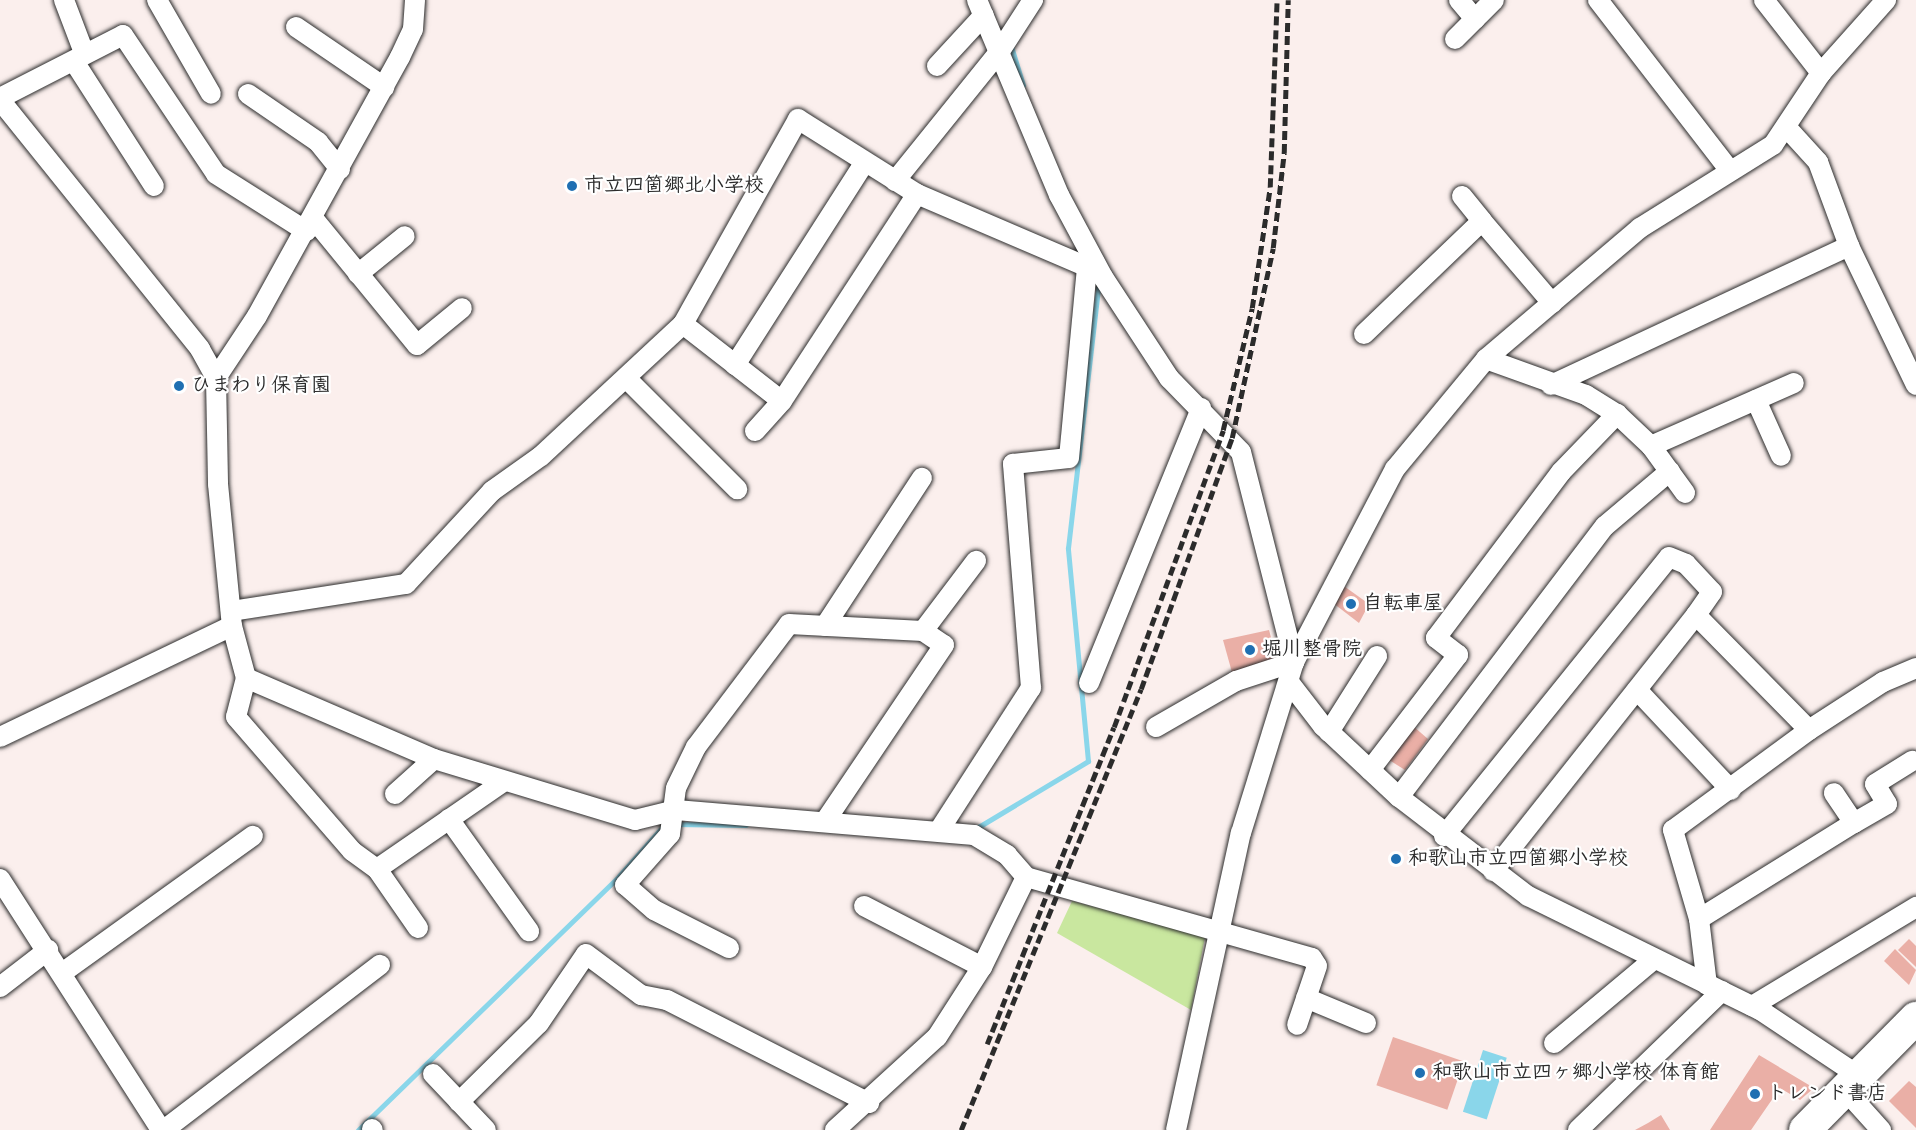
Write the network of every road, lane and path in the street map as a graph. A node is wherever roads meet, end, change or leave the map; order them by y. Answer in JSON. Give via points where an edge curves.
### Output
{"nodes":[{"id":1,"x":64,"y":0,"type":"edge"},
{"id":2,"x":157,"y":0,"type":"edge"},
{"id":3,"x":415,"y":0,"type":"edge"},
{"id":4,"x":1033,"y":0,"type":"edge"},
{"id":5,"x":1459,"y":0,"type":"edge"},
{"id":6,"x":1494,"y":0,"type":"edge"},
{"id":7,"x":1598,"y":0,"type":"edge"},
{"id":8,"x":1764,"y":0,"type":"edge"},
{"id":9,"x":1886,"y":0,"type":"edge"},
{"id":10,"x":981,"y":8,"type":"edge"},
{"id":11,"x":1475,"y":19,"type":"junction"},
{"id":12,"x":296,"y":27,"type":"dead end"},
{"id":13,"x":1455,"y":39,"type":"dead end"},
{"id":14,"x":1000,"y":51,"type":"junction"},
{"id":15,"x":79,"y":57,"type":"junction"},
{"id":16,"x":937,"y":66,"type":"dead end"},
{"id":17,"x":1821,"y":73,"type":"junction"},
{"id":18,"x":384,"y":87,"type":"junction"},
{"id":19,"x":211,"y":94,"type":"dead end"},
{"id":20,"x":248,"y":94,"type":"dead end"},
{"id":21,"x":0,"y":99,"type":"edge"},
{"id":22,"x":1788,"y":129,"type":"junction"},
{"id":23,"x":864,"y":163,"type":"junction"},
{"id":24,"x":340,"y":169,"type":"junction"},
{"id":25,"x":1730,"y":171,"type":"junction"},
{"id":26,"x":895,"y":181,"type":"junction"},
{"id":27,"x":154,"y":186,"type":"dead end"},
{"id":28,"x":917,"y":194,"type":"junction"},
{"id":29,"x":1462,"y":196,"type":"dead end"},
{"id":30,"x":1482,"y":221,"type":"junction"},
{"id":31,"x":309,"y":225,"type":"junction"},
{"id":32,"x":405,"y":236,"type":"dead end"},
{"id":33,"x":1849,"y":246,"type":"junction"},
{"id":34,"x":1095,"y":269,"type":"junction"},
{"id":35,"x":358,"y":274,"type":"junction"},
{"id":36,"x":1552,"y":303,"type":"junction"},
{"id":37,"x":462,"y":308,"type":"dead end"},
{"id":38,"x":682,"y":324,"type":"junction"},
{"id":39,"x":1364,"y":334,"type":"dead end"},
{"id":40,"x":1486,"y":359,"type":"junction"},
{"id":41,"x":735,"y":365,"type":"junction"},
{"id":42,"x":216,"y":378,"type":"junction"},
{"id":43,"x":627,"y":379,"type":"junction"},
{"id":44,"x":1794,"y":383,"type":"dead end"},
{"id":45,"x":1916,"y":385,"type":"edge"},
{"id":46,"x":1551,"y":386,"type":"junction"},
{"id":47,"x":1756,"y":400,"type":"junction"},
{"id":48,"x":782,"y":401,"type":"junction"},
{"id":49,"x":1201,"y":408,"type":"junction"},
{"id":50,"x":1617,"y":414,"type":"junction"},
{"id":51,"x":755,"y":431,"type":"dead end"},
{"id":52,"x":1651,"y":446,"type":"junction"},
{"id":53,"x":1781,"y":456,"type":"dead end"},
{"id":54,"x":1670,"y":471,"type":"junction"},
{"id":55,"x":922,"y":478,"type":"dead end"},
{"id":56,"x":736,"y":489,"type":"dead end"},
{"id":57,"x":1685,"y":493,"type":"dead end"},
{"id":58,"x":976,"y":561,"type":"dead end"},
{"id":59,"x":1696,"y":615,"type":"junction"},
{"id":60,"x":232,"y":619,"type":"junction"},
{"id":61,"x":825,"y":626,"type":"junction"},
{"id":62,"x":923,"y":631,"type":"junction"},
{"id":63,"x":1377,"y":656,"type":"dead end"},
{"id":64,"x":1916,"y":668,"type":"edge"},
{"id":65,"x":1292,"y":672,"type":"junction"},
{"id":66,"x":246,"y":678,"type":"junction"},
{"id":67,"x":1089,"y":683,"type":"dead end"},
{"id":68,"x":1637,"y":690,"type":"junction"},
{"id":69,"x":1156,"y":727,"type":"dead end"},
{"id":70,"x":1809,"y":730,"type":"junction"},
{"id":71,"x":1329,"y":732,"type":"junction"},
{"id":72,"x":0,"y":737,"type":"edge"},
{"id":73,"x":434,"y":759,"type":"junction"},
{"id":74,"x":1912,"y":761,"type":"dead end"},
{"id":75,"x":1370,"y":770,"type":"junction"},
{"id":76,"x":503,"y":782,"type":"junction"},
{"id":77,"x":1731,"y":790,"type":"junction"},
{"id":78,"x":1834,"y":793,"type":"dead end"},
{"id":79,"x":395,"y":794,"type":"dead end"},
{"id":80,"x":1399,"y":797,"type":"junction"},
{"id":81,"x":449,"y":819,"type":"junction"},
{"id":82,"x":674,"y":819,"type":"junction"},
{"id":83,"x":826,"y":820,"type":"junction"},
{"id":84,"x":1854,"y":824,"type":"junction"},
{"id":85,"x":940,"y":829,"type":"junction"},
{"id":86,"x":253,"y":836,"type":"dead end"},
{"id":87,"x":1444,"y":836,"type":"junction"},
{"id":88,"x":377,"y":869,"type":"junction"},
{"id":89,"x":1494,"y":871,"type":"junction"},
{"id":90,"x":1026,"y":877,"type":"junction"},
{"id":91,"x":0,"y":879,"type":"edge"},
{"id":92,"x":864,"y":906,"type":"dead end"},
{"id":93,"x":1916,"y":907,"type":"edge"},
{"id":94,"x":1700,"y":919,"type":"junction"},
{"id":95,"x":418,"y":928,"type":"dead end"},
{"id":96,"x":1217,"y":930,"type":"junction"},
{"id":97,"x":529,"y":931,"type":"dead end"},
{"id":98,"x":729,"y":948,"type":"dead end"},
{"id":99,"x":48,"y":951,"type":"junction"},
{"id":100,"x":1654,"y":959,"type":"junction"},
{"id":101,"x":380,"y":965,"type":"dead end"},
{"id":102,"x":982,"y":967,"type":"junction"},
{"id":103,"x":62,"y":974,"type":"junction"},
{"id":104,"x":0,"y":987,"type":"edge"},
{"id":105,"x":1715,"y":988,"type":"junction"},
{"id":106,"x":1306,"y":998,"type":"junction"},
{"id":107,"x":1752,"y":1006,"type":"junction"},
{"id":108,"x":1916,"y":1018,"type":"edge"},
{"id":109,"x":1366,"y":1023,"type":"dead end"},
{"id":110,"x":1297,"y":1024,"type":"dead end"},
{"id":111,"x":1554,"y":1043,"type":"dead end"},
{"id":112,"x":433,"y":1074,"type":"dead end"},
{"id":113,"x":1852,"y":1083,"type":"junction"},
{"id":114,"x":459,"y":1102,"type":"junction"},
{"id":115,"x":869,"y":1103,"type":"junction"},
{"id":116,"x":163,"y":1130,"type":"edge"},
{"id":117,"x":486,"y":1130,"type":"edge"},
{"id":118,"x":835,"y":1130,"type":"edge"},
{"id":119,"x":1176,"y":1130,"type":"edge"},
{"id":120,"x":1578,"y":1130,"type":"edge"},
{"id":121,"x":1804,"y":1130,"type":"edge"},
{"id":122,"x":1881,"y":1130,"type":"edge"}],
"edges":[{"from":1,"to":15,"type":"street"},
{"from":2,"to":19,"type":"street"},
{"from":3,"to":18,"type":"street","via":[[413,29]]},
{"from":4,"to":14,"type":"street"},
{"from":5,"to":11,"type":"street"},
{"from":6,"to":11,"type":"street"},
{"from":7,"to":25,"type":"street"},
{"from":8,"to":17,"type":"street"},
{"from":9,"to":17,"type":"street"},
{"from":10,"to":14,"type":"street"},
{"from":10,"to":16,"type":"street"},
{"from":11,"to":13,"type":"street"},
{"from":12,"to":18,"type":"street"},
{"from":14,"to":26,"type":"street"},
{"from":14,"to":34,"type":"street","via":[[1059,195]]},
{"from":15,"to":21,"type":"street"},
{"from":15,"to":27,"type":"street"},
{"from":15,"to":31,"type":"street","via":[[123,35],[216,174]]},
{"from":17,"to":22,"type":"street"},
{"from":18,"to":24,"type":"street"},
{"from":20,"to":24,"type":"street","via":[[318,142]]},
{"from":21,"to":42,"type":"street","via":[[200,349]]},
{"from":22,"to":25,"type":"street"},
{"from":22,"to":33,"type":"street","via":[[1818,162]]},
{"from":23,"to":26,"type":"street"},
{"from":23,"to":38,"type":"street","via":[[798,119]]},
{"from":23,"to":41,"type":"street"},
{"from":24,"to":31,"type":"street"},
{"from":25,"to":36,"type":"street","via":[[1640,228]]},
{"from":26,"to":28,"type":"street"},
{"from":28,"to":34,"type":"street"},
{"from":28,"to":48,"type":"street"},
{"from":29,"to":30,"type":"street"},
{"from":30,"to":36,"type":"street"},
{"from":30,"to":39,"type":"street"},
{"from":31,"to":35,"type":"street"},
{"from":31,"to":42,"type":"street"},
{"from":32,"to":35,"type":"street"},
{"from":33,"to":45,"type":"street"},
{"from":33,"to":46,"type":"street"},
{"from":34,"to":49,"type":"street","via":[[1169,378]]},
{"from":34,"to":85,"type":"street","via":[[1069,458],[1013,464],[1031,688]]},
{"from":35,"to":37,"type":"street","via":[[417,345]]},
{"from":36,"to":40,"type":"street"},
{"from":38,"to":41,"type":"street"},
{"from":38,"to":43,"type":"street"},
{"from":40,"to":46,"type":"street"},
{"from":40,"to":65,"type":"street","via":[[1395,469]]},
{"from":41,"to":48,"type":"street"},
{"from":42,"to":60,"type":"street","via":[[218,484]]},
{"from":43,"to":56,"type":"street"},
{"from":43,"to":60,"type":"street","via":[[541,456],[492,491],[406,584]]},
{"from":44,"to":47,"type":"street"},
{"from":46,"to":50,"type":"street","via":[[1586,395]]},
{"from":47,"to":52,"type":"street"},
{"from":47,"to":53,"type":"street"},
{"from":48,"to":51,"type":"street"},
{"from":49,"to":65,"type":"street","via":[[1232,438],[1246,467],[1250,500]]},
{"from":49,"to":67,"type":"street"},
{"from":50,"to":52,"type":"street"},
{"from":50,"to":75,"type":"street","via":[[1561,472],[1436,638],[1458,655]]},
{"from":52,"to":54,"type":"street"},
{"from":54,"to":57,"type":"street"},
{"from":54,"to":80,"type":"street","via":[[1605,526]]},
{"from":55,"to":61,"type":"street"},
{"from":58,"to":62,"type":"street"},
{"from":59,"to":68,"type":"street"},
{"from":59,"to":70,"type":"street"},
{"from":59,"to":87,"type":"street","via":[[1712,592],[1686,564],[1669,557]]},
{"from":60,"to":66,"type":"street"},
{"from":60,"to":72,"type":"street"},
{"from":61,"to":62,"type":"street"},
{"from":61,"to":82,"type":"street","via":[[789,624],[696,747],[676,788]]},
{"from":62,"to":83,"type":"street","via":[[944,645]]},
{"from":63,"to":71,"type":"street"},
{"from":64,"to":70,"type":"street","via":[[1883,682]]},
{"from":65,"to":69,"type":"street","via":[[1236,681]]},
{"from":65,"to":71,"type":"street"},
{"from":65,"to":96,"type":"street"},
{"from":66,"to":73,"type":"street"},
{"from":66,"to":88,"type":"street","via":[[236,717],[352,851]]},
{"from":68,"to":77,"type":"street"},
{"from":68,"to":89,"type":"street"},
{"from":70,"to":77,"type":"street"},
{"from":71,"to":75,"type":"street"},
{"from":73,"to":76,"type":"street"},
{"from":73,"to":79,"type":"street"},
{"from":74,"to":84,"type":"street","via":[[1875,784],[1887,804]]},
{"from":75,"to":80,"type":"street"},
{"from":76,"to":81,"type":"street"},
{"from":76,"to":82,"type":"street","via":[[635,820]]},
{"from":77,"to":94,"type":"street","via":[[1673,830]]},
{"from":78,"to":84,"type":"street"},
{"from":80,"to":87,"type":"street"},
{"from":81,"to":88,"type":"street"},
{"from":81,"to":97,"type":"street"},
{"from":82,"to":83,"type":"street"},
{"from":82,"to":98,"type":"street","via":[[625,885],[654,910]]},
{"from":83,"to":85,"type":"street","via":[[856,828]]},
{"from":84,"to":94,"type":"street"},
{"from":85,"to":90,"type":"street","via":[[967,833],[1007,855]]},
{"from":86,"to":103,"type":"street"},
{"from":87,"to":89,"type":"street"},
{"from":88,"to":95,"type":"street"},
{"from":89,"to":100,"type":"street","via":[[1528,896]]},
{"from":90,"to":96,"type":"street"},
{"from":90,"to":102,"type":"street"},
{"from":91,"to":99,"type":"street"},
{"from":92,"to":102,"type":"street"},
{"from":93,"to":107,"type":"street"},
{"from":94,"to":105,"type":"street"},
{"from":96,"to":106,"type":"street","via":[[1312,958],[1317,966]]},
{"from":96,"to":119,"type":"street"},
{"from":99,"to":103,"type":"street"},
{"from":99,"to":104,"type":"street"},
{"from":100,"to":105,"type":"street"},
{"from":100,"to":111,"type":"street"},
{"from":101,"to":116,"type":"street"},
{"from":102,"to":115,"type":"street","via":[[937,1037]]},
{"from":103,"to":116,"type":"street"},
{"from":105,"to":107,"type":"street"},
{"from":105,"to":120,"type":"street"},
{"from":106,"to":109,"type":"street"},
{"from":106,"to":110,"type":"street"},
{"from":107,"to":113,"type":"street"},
{"from":108,"to":113,"type":"highway"},
{"from":112,"to":114,"type":"street"},
{"from":113,"to":121,"type":"highway"},
{"from":113,"to":122,"type":"street"},
{"from":114,"to":115,"type":"street","via":[[539,1023],[586,954],[641,995],[667,1000]]},
{"from":114,"to":117,"type":"street"},
{"from":115,"to":118,"type":"street"}]}
